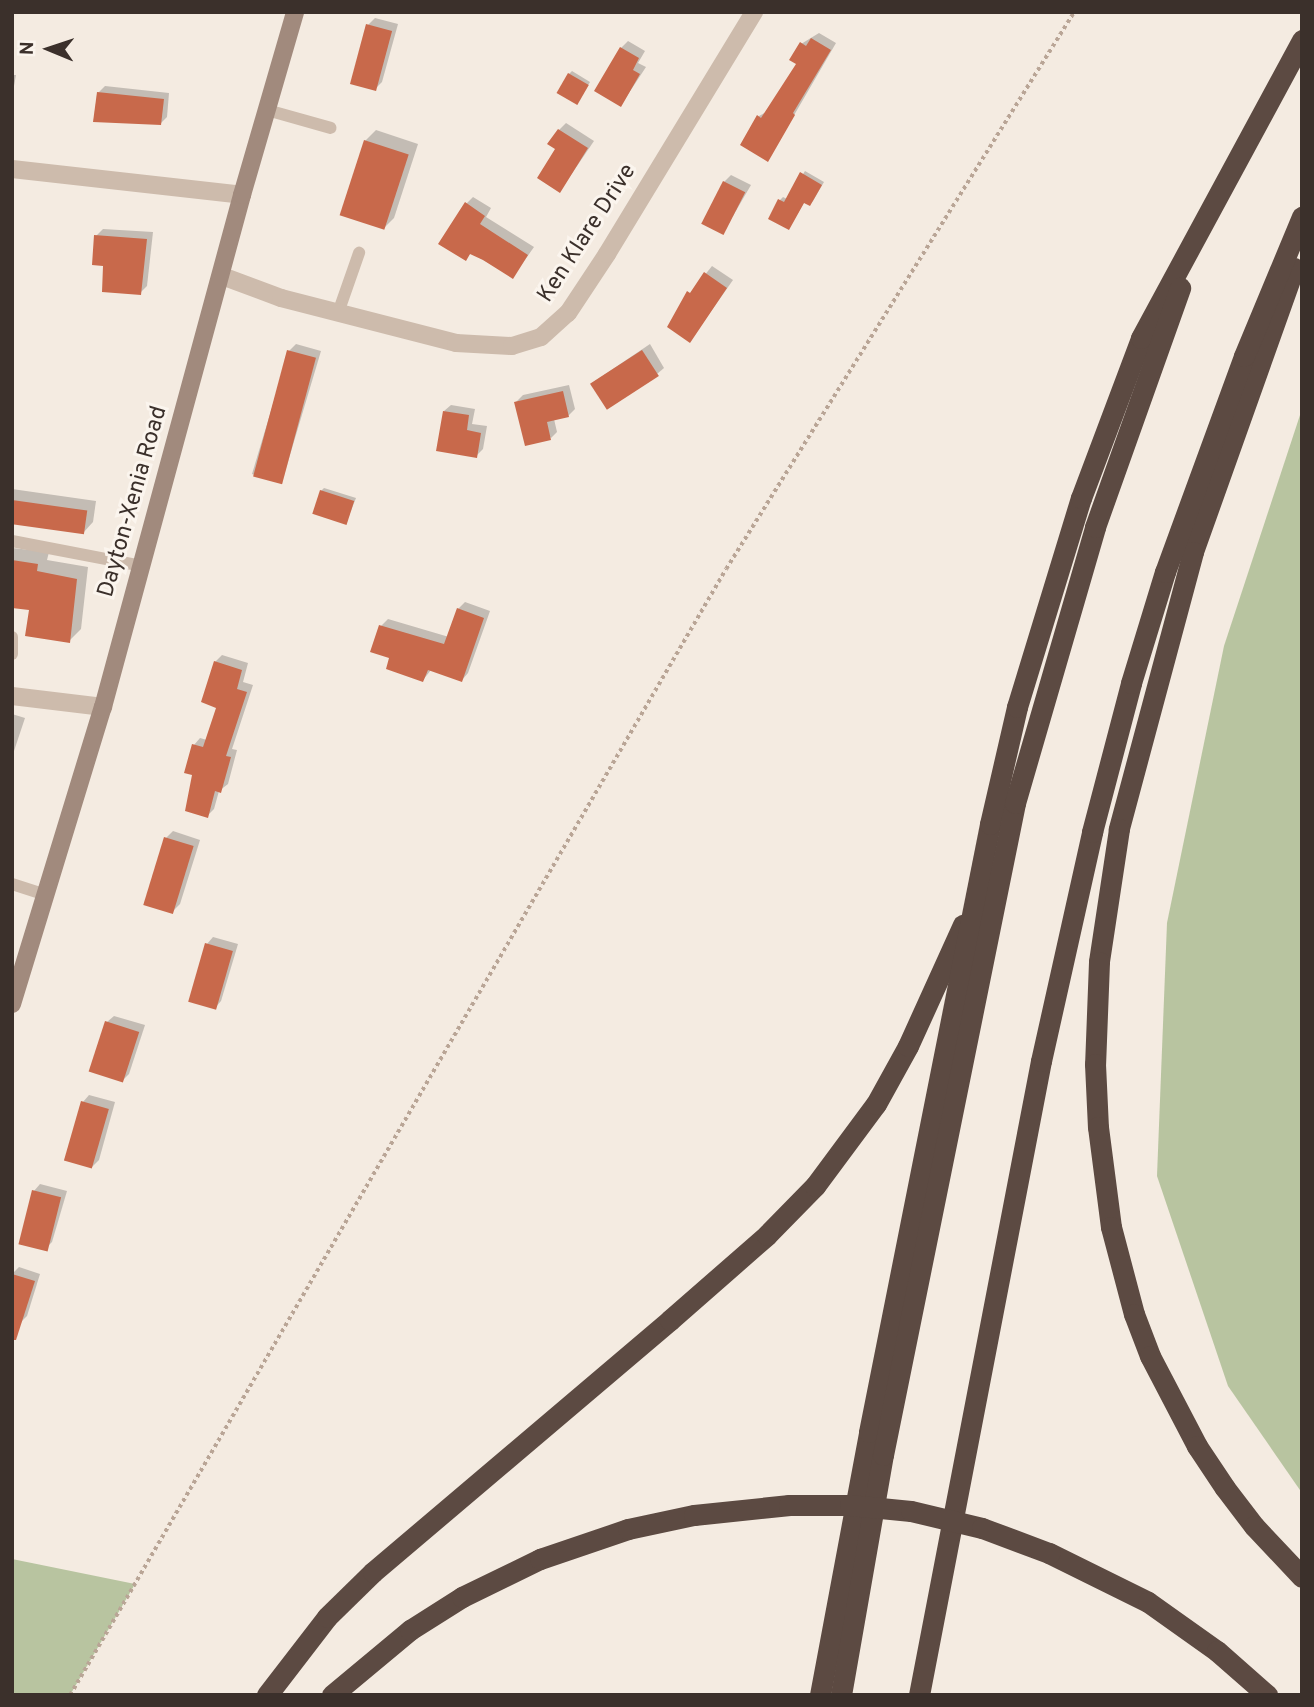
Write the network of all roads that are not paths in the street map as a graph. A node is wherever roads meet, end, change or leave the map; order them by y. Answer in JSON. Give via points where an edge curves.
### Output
{"nodes":[{"id":1,"x":295,"y":12,"type":"edge"},
{"id":2,"x":754,"y":12,"type":"edge"},
{"id":3,"x":1302,"y":40,"type":"edge"},
{"id":4,"x":267,"y":110,"type":"junction"},
{"id":5,"x":331,"y":128,"type":"dead end"},
{"id":6,"x":1251,"y":134,"type":"junction"},
{"id":7,"x":12,"y":169,"type":"edge"},
{"id":8,"x":242,"y":195,"type":"junction"},
{"id":9,"x":1302,"y":217,"type":"edge"},
{"id":10,"x":1302,"y":246,"type":"edge"},
{"id":11,"x":359,"y":253,"type":"dead end"},
{"id":12,"x":222,"y":276,"type":"junction"},
{"id":13,"x":338,"y":313,"type":"junction"},
{"id":14,"x":12,"y":541,"type":"edge"},
{"id":15,"x":142,"y":566,"type":"junction"},
{"id":16,"x":12,"y":637,"type":"edge"},
{"id":17,"x":12,"y":654,"type":"edge"},
{"id":18,"x":12,"y":696,"type":"edge"},
{"id":19,"x":103,"y":707,"type":"junction"},
{"id":20,"x":12,"y":884,"type":"edge"},
{"id":21,"x":45,"y":895,"type":"junction"},
{"id":22,"x":975,"y":901,"type":"junction"},
{"id":23,"x":12,"y":1004,"type":"edge"},
{"id":24,"x":1302,"y":1577,"type":"edge"},
{"id":25,"x":267,"y":1695,"type":"edge"},
{"id":26,"x":332,"y":1695,"type":"edge"},
{"id":27,"x":820,"y":1695,"type":"edge"},
{"id":28,"x":841,"y":1695,"type":"edge"},
{"id":29,"x":919,"y":1695,"type":"edge"},
{"id":30,"x":1267,"y":1695,"type":"edge"}],
"edges":[{"from":1,"to":4,"type":"main road","name":"Dayton-Xenia Road"},
{"from":2,"to":13,"type":"street","name":"Ken Klare Drive","via":[[607,254],[568,313],[541,337],[512,346],[456,343]]},
{"from":3,"to":6,"type":"highway"},
{"from":4,"to":5,"type":"lane"},
{"from":4,"to":8,"type":"main road","name":"Dayton-Xenia Road"},
{"from":6,"to":22,"type":"highway","via":[[1141,338],[1082,498],[1017,707]]},
{"from":6,"to":28,"type":"highway","via":[[1180,288],[1140,395],[1095,527],[1015,803],[883,1455]]},
{"from":7,"to":8,"type":"street"},
{"from":8,"to":12,"type":"main road","name":"Dayton-Xenia Road"},
{"from":9,"to":29,"type":"highway","via":[[1239,368],[1173,548],[1092,832],[1041,1061]]},
{"from":10,"to":24,"type":"highway","via":[[1193,552],[1137,755],[1104,911],[1095,1064],[1111,1227],[1150,1356],[1197,1446],[1225,1488]]},
{"from":11,"to":13,"type":"lane"},
{"from":12,"to":13,"type":"street","name":"Ken Klare Drive"},
{"from":12,"to":15,"type":"main road","name":"Dayton-Xenia Road"},
{"from":14,"to":15,"type":"lane"},
{"from":15,"to":19,"type":"main road","name":"Dayton-Xenia Road"},
{"from":16,"to":17,"type":"lane"},
{"from":18,"to":19,"type":"street"},
{"from":19,"to":21,"type":"main road","name":"Dayton-Xenia Road"},
{"from":20,"to":21,"type":"lane"},
{"from":21,"to":23,"type":"main road","name":"Dayton-Xenia Road"},
{"from":22,"to":25,"type":"highway","via":[[876,1104],[815,1186],[670,1320],[373,1572],[312,1635]]},
{"from":22,"to":27,"type":"highway"},
{"from":26,"to":30,"type":"highway","bridge":true,"via":[[410,1630],[462,1597],[540,1559],[628,1529],[694,1515],[789,1505],[850,1505],[911,1511],[982,1528],[1049,1553],[1157,1608]]}]}
